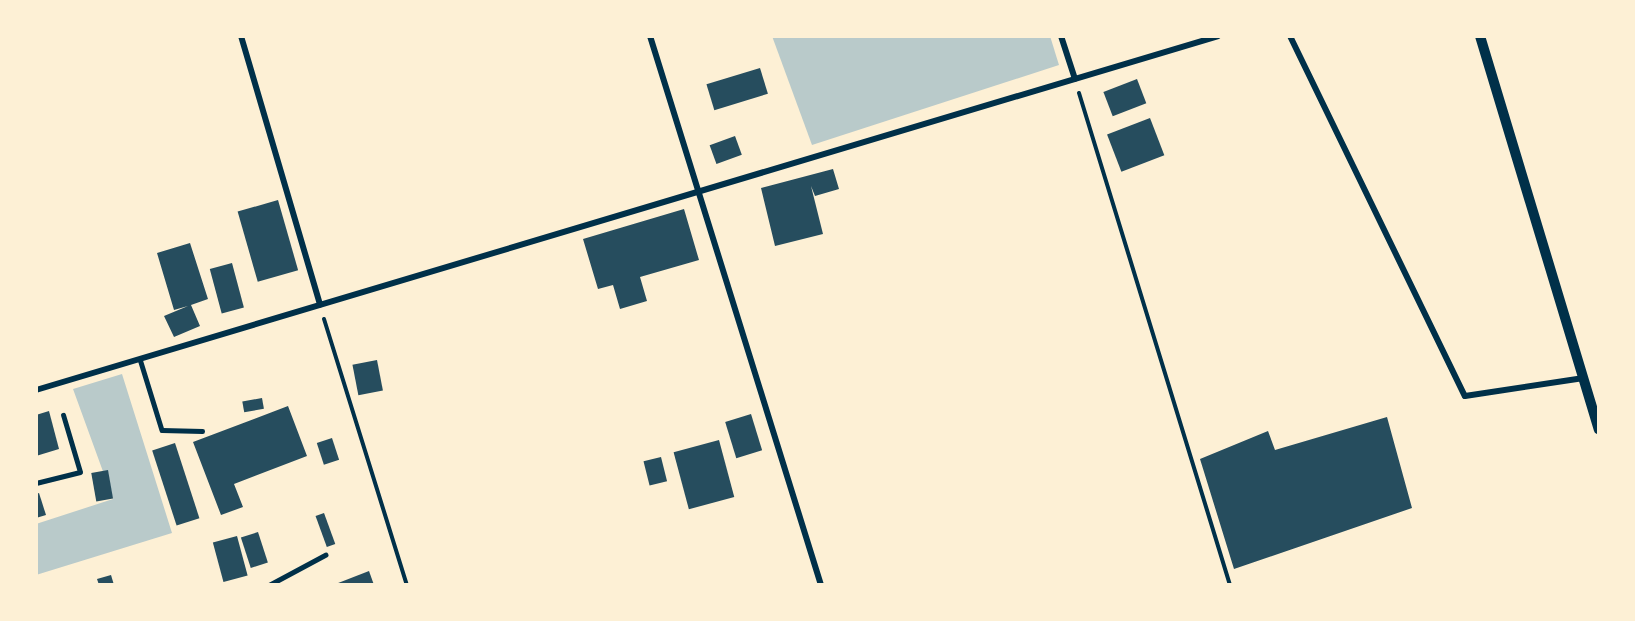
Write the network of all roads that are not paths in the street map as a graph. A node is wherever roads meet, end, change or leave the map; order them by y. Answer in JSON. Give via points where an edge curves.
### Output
{"nodes":[{"id":1,"x":241,"y":36,"type":"edge"},
{"id":2,"x":650,"y":36,"type":"edge"},
{"id":3,"x":1061,"y":36,"type":"edge"},
{"id":4,"x":1218,"y":36,"type":"edge"},
{"id":5,"x":1290,"y":36,"type":"edge"},
{"id":6,"x":1480,"y":36,"type":"edge"},
{"id":7,"x":1075,"y":79,"type":"junction"},
{"id":8,"x":700,"y":192,"type":"junction"},
{"id":9,"x":320,"y":305,"type":"junction"},
{"id":10,"x":140,"y":359,"type":"junction"},
{"id":11,"x":1584,"y":378,"type":"junction"},
{"id":12,"x":36,"y":390,"type":"edge"},
{"id":13,"x":63,"y":415,"type":"dead end"},
{"id":14,"x":1599,"y":429,"type":"edge"},
{"id":15,"x":202,"y":431,"type":"dead end"},
{"id":16,"x":36,"y":483,"type":"edge"},
{"id":17,"x":325,"y":555,"type":"dead end"},
{"id":18,"x":269,"y":585,"type":"edge"},
{"id":19,"x":821,"y":585,"type":"edge"}],
"edges":[{"from":1,"to":9,"type":"street"},
{"from":2,"to":8,"type":"street"},
{"from":3,"to":7,"type":"street"},
{"from":4,"to":7,"type":"street"},
{"from":5,"to":11,"type":"street","via":[[1464,396]]},
{"from":6,"to":11,"type":"street"},
{"from":7,"to":8,"type":"street"},
{"from":8,"to":9,"type":"street"},
{"from":8,"to":19,"type":"street"},
{"from":9,"to":10,"type":"street"},
{"from":10,"to":12,"type":"street"},
{"from":10,"to":15,"type":"lane","via":[[162,430]]},
{"from":11,"to":14,"type":"street"},
{"from":13,"to":16,"type":"lane","via":[[80,472]]},
{"from":17,"to":18,"type":"lane"}]}
